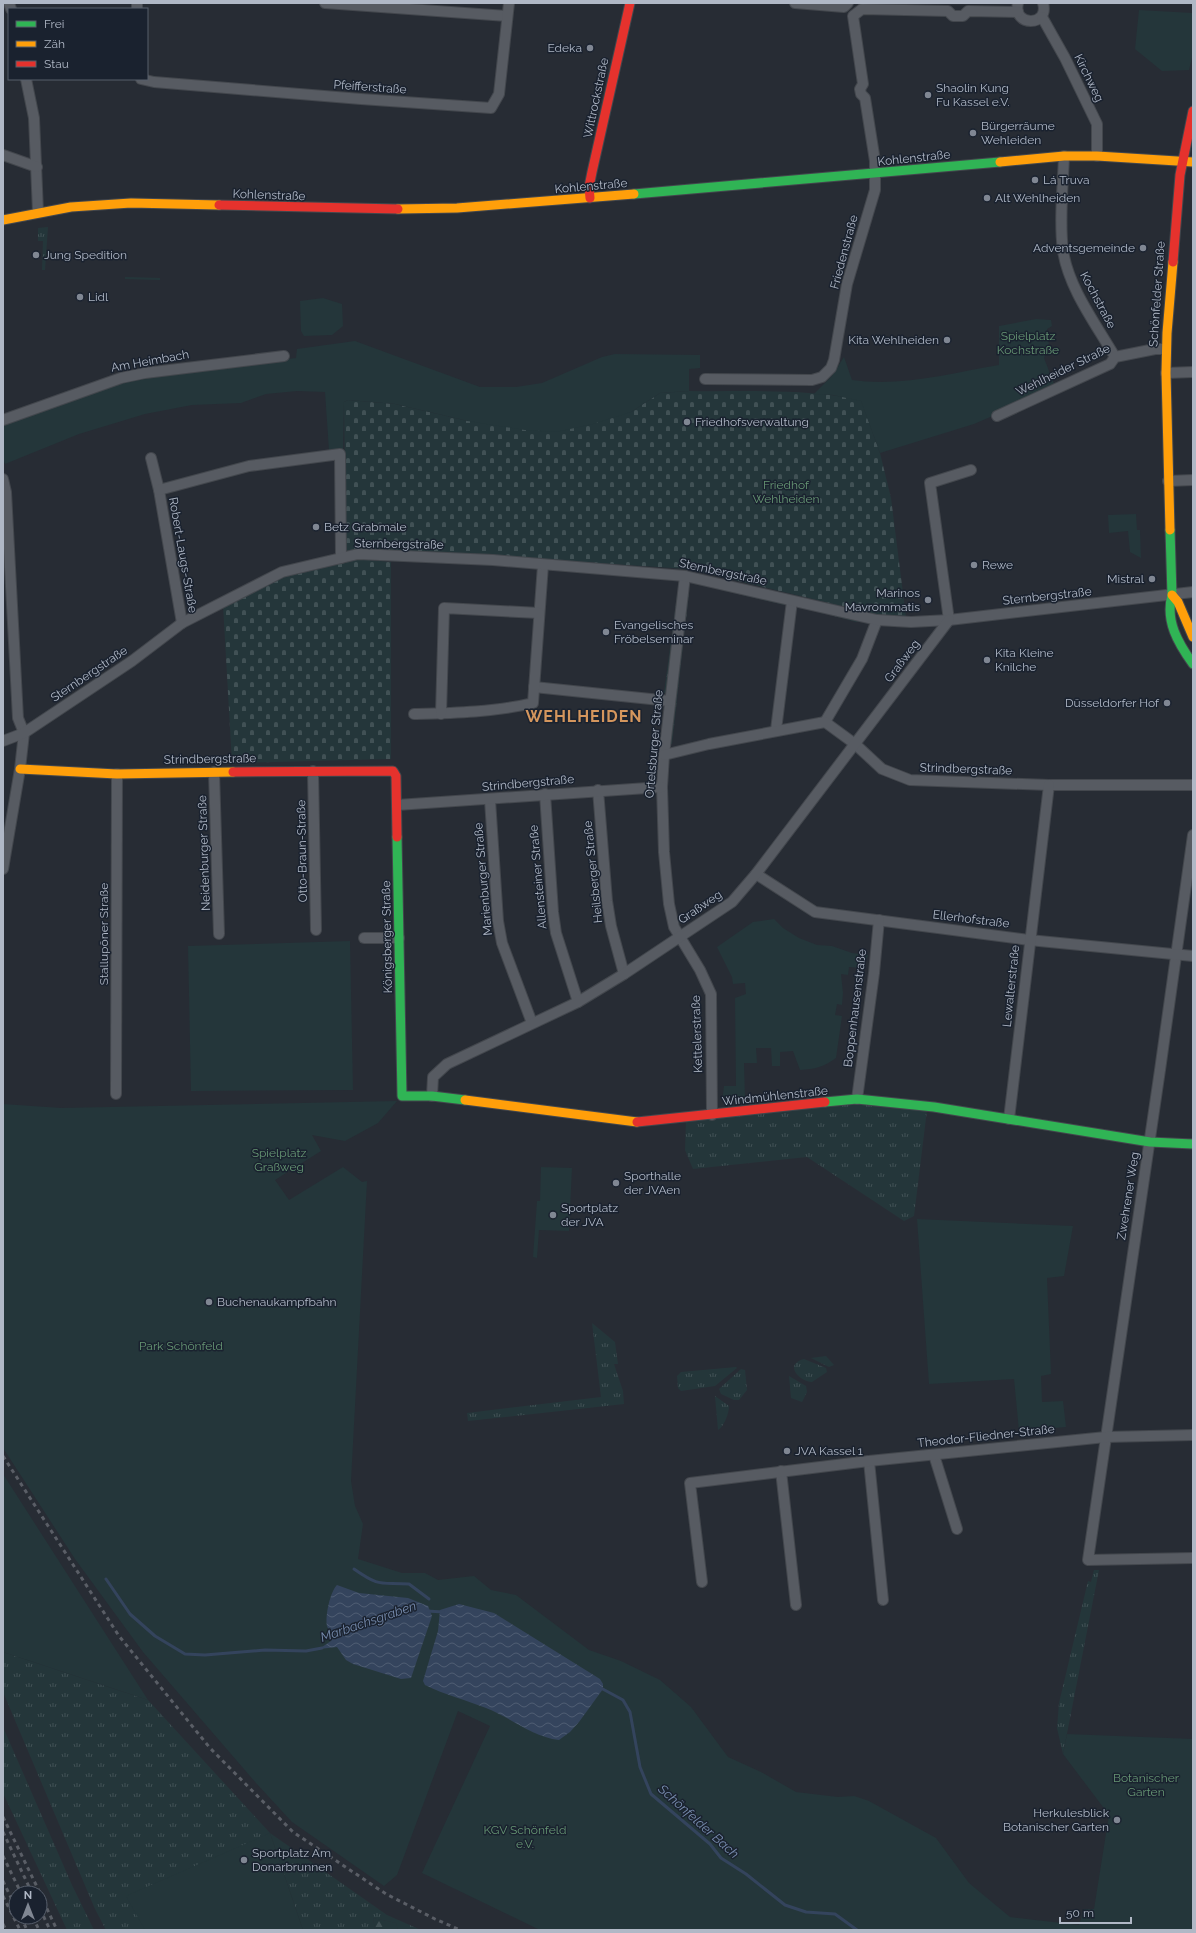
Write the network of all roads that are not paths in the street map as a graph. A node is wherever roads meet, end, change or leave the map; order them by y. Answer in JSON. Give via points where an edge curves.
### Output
{"nodes":[{"id":1,"x":324,"y":3,"type":"edge"},
{"id":2,"x":509,"y":3,"type":"edge"},
{"id":3,"x":630,"y":3,"type":"edge"},
{"id":4,"x":795,"y":3,"type":"edge"},
{"id":5,"x":1043,"y":3,"type":"edge"},
{"id":6,"x":370,"y":5,"type":"edge"},
{"id":7,"x":846,"y":5,"type":"edge"},
{"id":8,"x":1018,"y":8,"type":"edge"},
{"id":9,"x":507,"y":16,"type":"junction"},
{"id":10,"x":1042,"y":17,"type":"junction"},
{"id":11,"x":26,"y":80,"type":"edge"},
{"id":12,"x":145,"y":80,"type":"edge"},
{"id":13,"x":1193,"y":111,"type":"edge"},
{"id":14,"x":3,"y":155,"type":"edge"},
{"id":15,"x":1064,"y":156,"type":"junction"},
{"id":16,"x":1097,"y":156,"type":"junction"},
{"id":17,"x":1182,"y":161,"type":"junction"},
{"id":18,"x":1193,"y":162,"type":"edge"},
{"id":19,"x":37,"y":167,"type":"junction"},
{"id":20,"x":874,"y":174,"type":"junction"},
{"id":21,"x":590,"y":198,"type":"junction"},
{"id":22,"x":38,"y":212,"type":"junction"},
{"id":23,"x":3,"y":220,"type":"edge"},
{"id":24,"x":1166,"y":349,"type":"junction"},
{"id":25,"x":284,"y":356,"type":"dead end"},
{"id":26,"x":1115,"y":357,"type":"junction"},
{"id":27,"x":1193,"y":372,"type":"edge"},
{"id":28,"x":1166,"y":373,"type":"junction"},
{"id":29,"x":705,"y":379,"type":"dead end"},
{"id":30,"x":997,"y":416,"type":"dead end"},
{"id":31,"x":3,"y":420,"type":"edge"},
{"id":32,"x":151,"y":458,"type":"dead end"},
{"id":33,"x":971,"y":470,"type":"dead end"},
{"id":34,"x":3,"y":480,"type":"edge"},
{"id":35,"x":1193,"y":480,"type":"edge"},
{"id":36,"x":1168,"y":481,"type":"junction"},
{"id":37,"x":159,"y":490,"type":"junction"},
{"id":38,"x":341,"y":558,"type":"junction"},
{"id":39,"x":543,"y":565,"type":"junction"},
{"id":40,"x":685,"y":576,"type":"junction"},
{"id":41,"x":1193,"y":592,"type":"edge"},
{"id":42,"x":1172,"y":594,"type":"junction"},
{"id":43,"x":792,"y":600,"type":"junction"},
{"id":44,"x":539,"y":613,"type":"junction"},
{"id":45,"x":877,"y":620,"type":"junction"},
{"id":46,"x":949,"y":620,"type":"junction"},
{"id":47,"x":182,"y":623,"type":"junction"},
{"id":48,"x":1193,"y":637,"type":"edge"},
{"id":49,"x":1193,"y":664,"type":"edge"},
{"id":50,"x":534,"y":687,"type":"junction"},
{"id":51,"x":670,"y":701,"type":"junction"},
{"id":52,"x":414,"y":714,"type":"dead end"},
{"id":53,"x":441,"y":714,"type":"junction"},
{"id":54,"x":825,"y":722,"type":"junction"},
{"id":55,"x":776,"y":730,"type":"junction"},
{"id":56,"x":24,"y":733,"type":"junction"},
{"id":57,"x":3,"y":741,"type":"edge"},
{"id":58,"x":855,"y":744,"type":"junction"},
{"id":59,"x":664,"y":755,"type":"junction"},
{"id":60,"x":20,"y":769,"type":"junction"},
{"id":61,"x":313,"y":771,"type":"junction"},
{"id":62,"x":214,"y":772,"type":"junction"},
{"id":63,"x":117,"y":774,"type":"junction"},
{"id":64,"x":396,"y":776,"type":"joint"},
{"id":65,"x":1049,"y":785,"type":"junction"},
{"id":66,"x":1193,"y":785,"type":"edge"},
{"id":67,"x":662,"y":787,"type":"junction"},
{"id":68,"x":598,"y":790,"type":"junction"},
{"id":69,"x":545,"y":794,"type":"junction"},
{"id":70,"x":490,"y":800,"type":"junction"},
{"id":71,"x":397,"y":805,"type":"junction"},
{"id":72,"x":1193,"y":835,"type":"edge"},
{"id":73,"x":3,"y":870,"type":"edge"},
{"id":74,"x":756,"y":874,"type":"junction"},
{"id":75,"x":879,"y":920,"type":"junction"},
{"id":76,"x":316,"y":930,"type":"dead end"},
{"id":77,"x":220,"y":934,"type":"dead end"},
{"id":78,"x":680,"y":937,"type":"junction"},
{"id":79,"x":364,"y":938,"type":"dead end"},
{"id":80,"x":399,"y":938,"type":"junction"},
{"id":81,"x":1029,"y":940,"type":"junction"},
{"id":82,"x":1177,"y":953,"type":"junction"},
{"id":83,"x":1193,"y":956,"type":"edge"},
{"id":84,"x":624,"y":974,"type":"junction"},
{"id":85,"x":578,"y":1002,"type":"junction"},
{"id":86,"x":532,"y":1023,"type":"junction"},
{"id":87,"x":116,"y":1094,"type":"dead end"},
{"id":88,"x":402,"y":1096,"type":"joint"},
{"id":89,"x":432,"y":1096,"type":"junction"},
{"id":90,"x":857,"y":1099,"type":"junction"},
{"id":91,"x":712,"y":1115,"type":"junction"},
{"id":92,"x":1009,"y":1120,"type":"junction"},
{"id":93,"x":1150,"y":1142,"type":"junction"},
{"id":94,"x":1193,"y":1144,"type":"edge"},
{"id":95,"x":1193,"y":1435,"type":"edge"},
{"id":96,"x":1106,"y":1437,"type":"junction"},
{"id":97,"x":934,"y":1455,"type":"junction"},
{"id":98,"x":868,"y":1461,"type":"junction"},
{"id":99,"x":781,"y":1472,"type":"junction"},
{"id":100,"x":957,"y":1529,"type":"dead end"},
{"id":101,"x":1193,"y":1558,"type":"edge"},
{"id":102,"x":702,"y":1582,"type":"dead end"},
{"id":103,"x":883,"y":1600,"type":"dead end"},
{"id":104,"x":796,"y":1605,"type":"dead end"}],
"edges":[{"from":1,"to":6,"type":"street"},
{"from":2,"to":9,"type":"street","name":"Pfeifferstraße"},
{"from":3,"to":21,"type":"main road","name":"Wittrockstraße","via":[[592,172]]},
{"from":4,"to":7,"type":"street"},
{"from":5,"to":10,"type":"street"},
{"from":6,"to":9,"type":"street"},
{"from":8,"to":10,"type":"street","via":[[1023,19],[1028,21]]},
{"from":8,"to":20,"type":"street","name":"Friedenstraße","via":[[968,11],[963,16],[953,16],[948,11],[862,9],[853,16],[863,84],[860,94],[865,98],[875,161]]},
{"from":9,"to":12,"type":"street","name":"Pfeifferstraße","via":[[499,94],[491,108]]},
{"from":10,"to":16,"type":"street","name":"Kirchweg","via":[[1097,124]]},
{"from":11,"to":19,"type":"street","via":[[34,118]]},
{"from":13,"to":17,"type":"main road","name":"Schönfelder Straße"},
{"from":14,"to":19,"type":"street"},
{"from":15,"to":16,"type":"main road","name":"Kohlenstraße"},
{"from":15,"to":20,"type":"main road","name":"Kohlenstraße"},
{"from":15,"to":26,"type":"street","name":"Kochstraße","via":[[1062,225],[1066,264],[1078,295]]},
{"from":16,"to":17,"type":"main road","name":"Kohlenstraße"},
{"from":17,"to":18,"type":"main road","name":"Kohlenstraße"},
{"from":17,"to":24,"type":"main road","name":"Schönfelder Straße","via":[[1169,284]]},
{"from":19,"to":22,"type":"street"},
{"from":20,"to":21,"type":"main road","name":"Kohlenstraße"},
{"from":20,"to":29,"type":"street","name":"Friedenstraße","via":[[876,190],[847,284],[838,344],[831,368],[822,377],[812,380]]},
{"from":21,"to":22,"type":"main road","name":"Kohlenstraße","via":[[457,208],[342,209],[131,203]]},
{"from":22,"to":23,"type":"main road","name":"Kohlenstraße"},
{"from":24,"to":26,"type":"street","name":"Wehlheider Straße"},
{"from":24,"to":28,"type":"main road","name":"Schönfelder Straße"},
{"from":25,"to":31,"type":"street","name":"Am Heimbach","via":[[121,378]]},
{"from":26,"to":30,"type":"street","name":"Wehlheider Straße","via":[[1110,364]]},
{"from":27,"to":28,"type":"street"},
{"from":28,"to":36,"type":"main road","name":"Schönfelder Straße"},
{"from":32,"to":37,"type":"street","name":"Robert-Laugs-Straße"},
{"from":33,"to":46,"type":"street","via":[[930,483]]},
{"from":34,"to":56,"type":"street","via":[[6,492],[18,718]]},
{"from":35,"to":36,"type":"street"},
{"from":36,"to":42,"type":"main road","name":"Schönfelder Straße"},
{"from":37,"to":38,"type":"street","name":"Robert-Laugs-Straße","via":[[249,466],[340,454]]},
{"from":37,"to":47,"type":"street","name":"Robert-Laugs-Straße"},
{"from":38,"to":39,"type":"street","name":"Sternbergstraße","via":[[358,554],[493,560]]},
{"from":38,"to":47,"type":"street","name":"Sternbergstraße","via":[[282,572]]},
{"from":39,"to":40,"type":"street","name":"Sternbergstraße"},
{"from":39,"to":44,"type":"street"},
{"from":40,"to":43,"type":"street","name":"Sternbergstraße"},
{"from":40,"to":51,"type":"street","name":"Ortelsburger Straße"},
{"from":41,"to":42,"type":"street","name":"Sternbergstraße"},
{"from":42,"to":46,"type":"street","name":"Sternbergstraße"},
{"from":42,"to":48,"type":"main road"},
{"from":42,"to":49,"type":"main road","via":[[1168,614],[1184,653]]},
{"from":43,"to":45,"type":"street","name":"Sternbergstraße"},
{"from":43,"to":55,"type":"street"},
{"from":44,"to":50,"type":"street"},
{"from":44,"to":53,"type":"street","via":[[444,608]]},
{"from":45,"to":46,"type":"street","name":"Sternbergstraße"},
{"from":45,"to":54,"type":"street","via":[[862,659]]},
{"from":46,"to":58,"type":"street","name":"Graßweg"},
{"from":47,"to":56,"type":"street","name":"Sternbergstraße","via":[[132,661]]},
{"from":50,"to":51,"type":"street"},
{"from":50,"to":53,"type":"street","via":[[533,703]]},
{"from":51,"to":59,"type":"street","name":"Ortelsburger Straße"},
{"from":52,"to":53,"type":"street"},
{"from":54,"to":55,"type":"street"},
{"from":54,"to":58,"type":"street","name":"Strindbergstraße"},
{"from":55,"to":59,"type":"street"},
{"from":56,"to":57,"type":"street","name":"Sternbergstraße"},
{"from":56,"to":60,"type":"street"},
{"from":58,"to":65,"type":"street","name":"Strindbergstraße","via":[[882,769],[910,780]]},
{"from":58,"to":74,"type":"street","name":"Graßweg"},
{"from":59,"to":67,"type":"street","name":"Ortelsburger Straße"},
{"from":60,"to":63,"type":"main road","name":"Strindbergstraße"},
{"from":60,"to":73,"type":"street"},
{"from":61,"to":62,"type":"main road","name":"Strindbergstraße"},
{"from":61,"to":64,"type":"main road","name":"Strindbergstraße","via":[[388,770],[393,771]]},
{"from":61,"to":76,"type":"street","name":"Otto-Braun-Straße"},
{"from":62,"to":63,"type":"main road","name":"Strindbergstraße"},
{"from":62,"to":77,"type":"street","name":"Neidenburger Straße"},
{"from":63,"to":87,"type":"street","name":"Stallupöner Straße"},
{"from":64,"to":71,"type":"main road","name":"Königsberger Straße"},
{"from":65,"to":66,"type":"street","name":"Strindbergstraße"},
{"from":65,"to":81,"type":"street","name":"Lewalterstraße"},
{"from":67,"to":68,"type":"street","name":"Strindbergstraße"},
{"from":67,"to":78,"type":"street","name":"Ortelsburger Straße","via":[[669,904],[674,927]]},
{"from":68,"to":69,"type":"street","name":"Strindbergstraße"},
{"from":68,"to":84,"type":"street","name":"Heilsberger Straße","via":[[607,901]]},
{"from":69,"to":70,"type":"street","name":"Strindbergstraße"},
{"from":69,"to":85,"type":"street","name":"Allensteiner Straße","via":[[556,933]]},
{"from":70,"to":71,"type":"street","name":"Strindbergstraße"},
{"from":70,"to":86,"type":"street","name":"Marienburger Straße","via":[[498,921],[502,943]]},
{"from":71,"to":80,"type":"main road","name":"Königsberger Straße"},
{"from":72,"to":82,"type":"street","name":"Zwehrener Weg"},
{"from":74,"to":75,"type":"street","name":"Ellerhofstraße","via":[[815,912]]},
{"from":74,"to":78,"type":"street","name":"Graßweg","via":[[732,902]]},
{"from":75,"to":81,"type":"street","name":"Ellerhofstraße"},
{"from":75,"to":90,"type":"street","name":"Boppenhausenstraße"},
{"from":78,"to":84,"type":"street","name":"Graßweg"},
{"from":78,"to":91,"type":"street","name":"Kettelerstraße","via":[[711,994]]},
{"from":79,"to":80,"type":"street"},
{"from":80,"to":88,"type":"main road","name":"Königsberger Straße"},
{"from":81,"to":82,"type":"street","name":"Ellerhofstraße"},
{"from":81,"to":92,"type":"street","name":"Lewalterstraße"},
{"from":82,"to":83,"type":"street","name":"Ellerhofstraße"},
{"from":82,"to":93,"type":"street","name":"Zwehrener Weg"},
{"from":84,"to":85,"type":"street","name":"Graßweg"},
{"from":85,"to":86,"type":"street","name":"Graßweg"},
{"from":86,"to":89,"type":"street","name":"Graßweg","via":[[447,1064],[433,1077]]},
{"from":88,"to":89,"type":"main road","name":"Windmühlenstraße"},
{"from":89,"to":91,"type":"main road","name":"Windmühlenstraße","via":[[638,1122]]},
{"from":90,"to":91,"type":"main road","name":"Windmühlenstraße"},
{"from":90,"to":92,"type":"main road","name":"Windmühlenstraße","via":[[934,1106]]},
{"from":92,"to":93,"type":"main road","name":"Windmühlenstraße"},
{"from":93,"to":94,"type":"main road","name":"Windmühlenstraße"},
{"from":93,"to":96,"type":"street","name":"Zwehrener Weg"},
{"from":95,"to":96,"type":"street","name":"Theodor-Fliedner-Straße"},
{"from":96,"to":97,"type":"street","name":"Theodor-Fliedner-Straße"},
{"from":96,"to":101,"type":"street","name":"Zwehrener Weg","via":[[1088,1560]]},
{"from":97,"to":98,"type":"street","name":"Theodor-Fliedner-Straße"},
{"from":97,"to":100,"type":"street"},
{"from":98,"to":99,"type":"street","name":"Theodor-Fliedner-Straße"},
{"from":98,"to":103,"type":"street"},
{"from":99,"to":102,"type":"street","name":"Theodor-Fliedner-Straße","via":[[690,1482]]},
{"from":99,"to":104,"type":"street"}]}
